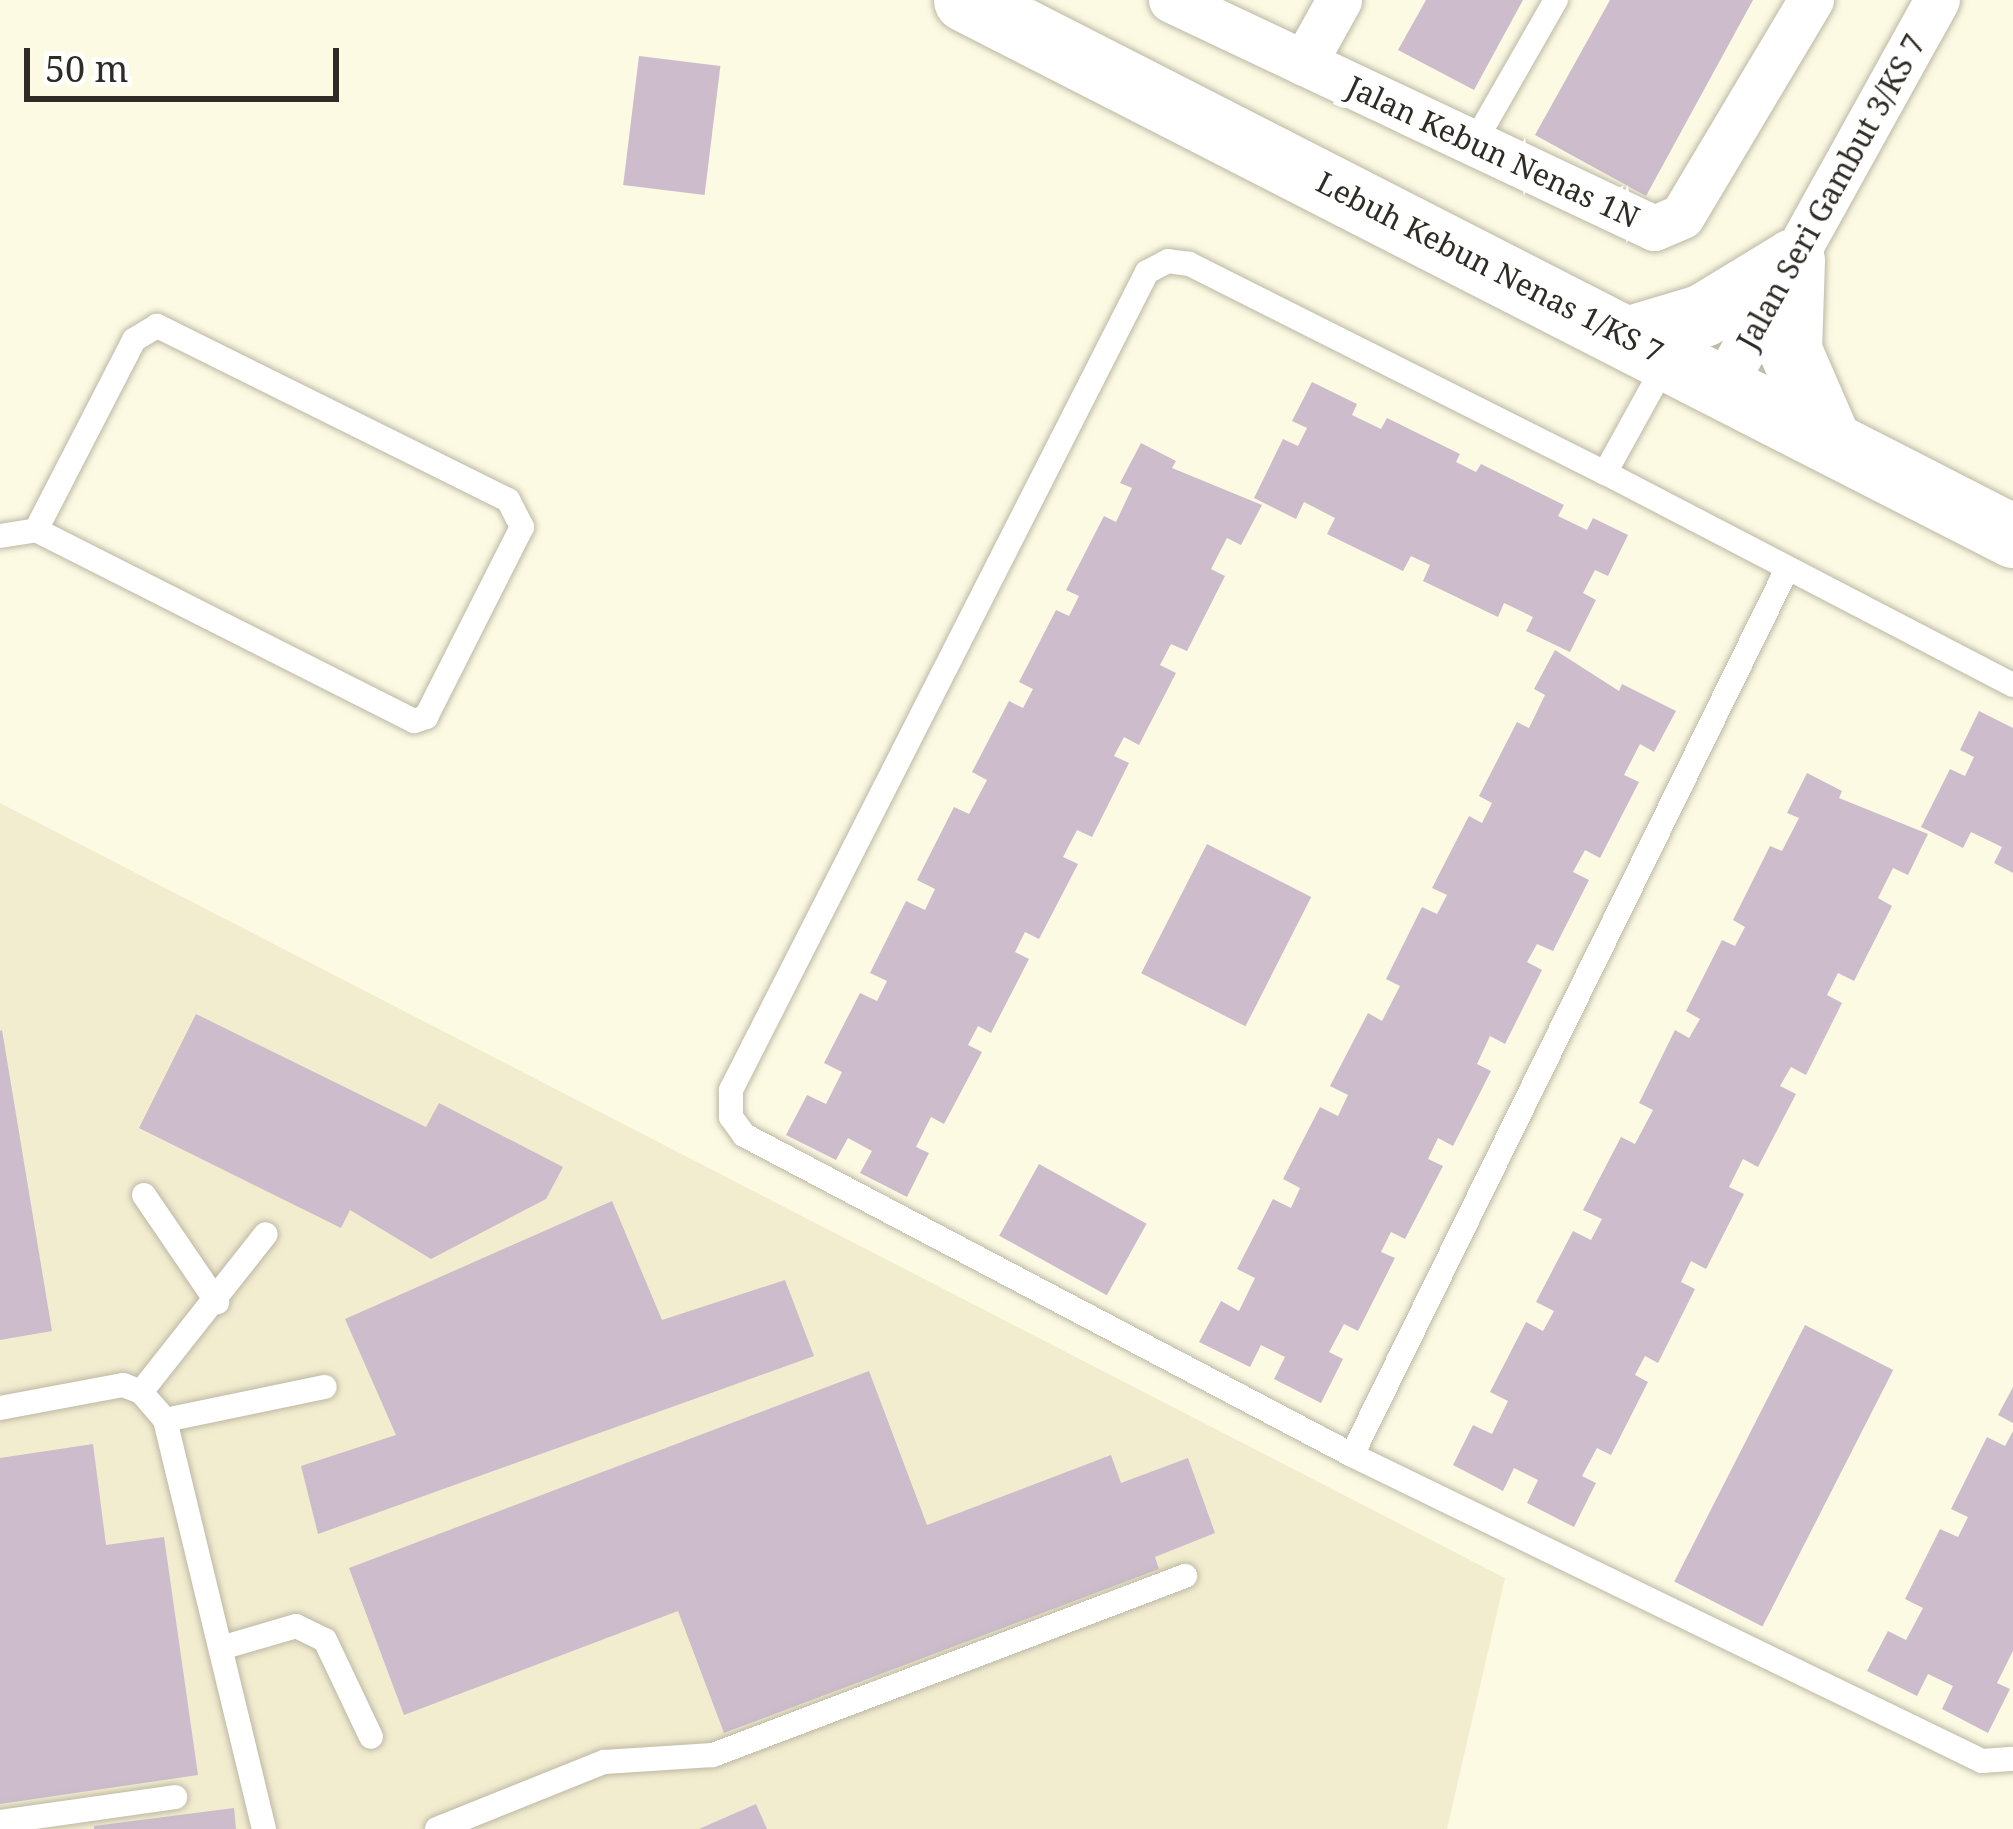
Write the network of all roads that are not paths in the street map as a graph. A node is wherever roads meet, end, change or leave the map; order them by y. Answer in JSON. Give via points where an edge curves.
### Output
{"nodes":[{"id":1,"x":965,"y":0,"type":"edge"},
{"id":2,"x":1171,"y":0,"type":"edge"},
{"id":3,"x":1339,"y":0,"type":"edge"},
{"id":4,"x":1556,"y":0,"type":"edge"},
{"id":5,"x":1811,"y":0,"type":"edge"},
{"id":6,"x":1937,"y":0,"type":"edge"},
{"id":7,"x":1304,"y":63,"type":"junction"},
{"id":8,"x":1474,"y":143,"type":"junction"},
{"id":9,"x":1793,"y":260,"type":"junction"},
{"id":10,"x":1673,"y":360,"type":"junction"},
{"id":11,"x":1827,"y":436,"type":"junction"},
{"id":12,"x":1606,"y":472,"type":"junction"},
{"id":13,"x":36,"y":530,"type":"junction"},
{"id":14,"x":0,"y":536,"type":"edge"},
{"id":15,"x":2013,"y":536,"type":"edge"},
{"id":16,"x":1786,"y":571,"type":"junction"},
{"id":17,"x":2013,"y":685,"type":"edge"},
{"id":18,"x":144,"y":1195,"type":"dead end"},
{"id":19,"x":266,"y":1234,"type":"dead end"},
{"id":20,"x":217,"y":1302,"type":"junction"},
{"id":21,"x":325,"y":1387,"type":"dead end"},
{"id":22,"x":141,"y":1392,"type":"junction"},
{"id":23,"x":0,"y":1408,"type":"edge"},
{"id":24,"x":165,"y":1420,"type":"junction"},
{"id":25,"x":1352,"y":1455,"type":"junction"},
{"id":26,"x":1186,"y":1576,"type":"dead end"},
{"id":27,"x":221,"y":1648,"type":"junction"},
{"id":28,"x":371,"y":1736,"type":"dead end"},
{"id":29,"x":2013,"y":1759,"type":"edge"},
{"id":30,"x":175,"y":1797,"type":"dead end"},
{"id":31,"x":0,"y":1822,"type":"edge"},
{"id":32,"x":264,"y":1829,"type":"edge"},
{"id":33,"x":436,"y":1829,"type":"edge"}],
"edges":[{"from":1,"to":10,"type":"street","name":"Lebuh Kebun Nenas 1/KS 7"},
{"from":2,"to":7,"type":"street","name":"Jalan Kebun Nenas 1N"},
{"from":3,"to":7,"type":"street"},
{"from":4,"to":8,"type":"lane"},
{"from":5,"to":8,"type":"street","name":"Jalan Kebun Nenas 1N","via":[[1682,216],[1654,228]]},
{"from":6,"to":9,"type":"street","name":"Jalan Seri Gambut 3/KS 7"},
{"from":7,"to":8,"type":"street","name":"Jalan Kebun Nenas 1N"},
{"from":9,"to":10,"type":"street","name":"Jalan Seri Gambut 3/KS 7"},
{"from":9,"to":10,"type":"street","via":[[1703,315]]},
{"from":9,"to":11,"type":"street","via":[[1790,350]]},
{"from":10,"to":11,"type":"street","name":"Lebuh Kebun Nenas 1/KS 7"},
{"from":10,"to":12,"type":"lane"},
{"from":11,"to":15,"type":"street","name":"Lebuh Kebun Nenas 1/KS 7"},
{"from":12,"to":16,"type":"lane"},
{"from":12,"to":25,"type":"lane","via":[[1189,264],[1168,261],[1147,272],[731,1090],[731,1117],[744,1135]]},
{"from":13,"to":13,"type":"lane","via":[[414,721],[426,717],[522,526],[508,500],[157,326],[134,340]]},
{"from":13,"to":14,"type":"lane"},
{"from":16,"to":17,"type":"lane"},
{"from":16,"to":25,"type":"lane"},
{"from":18,"to":20,"type":"lane"},
{"from":19,"to":20,"type":"lane"},
{"from":20,"to":22,"type":"lane"},
{"from":21,"to":24,"type":"lane"},
{"from":22,"to":23,"type":"lane","via":[[123,1385]]},
{"from":22,"to":24,"type":"lane"},
{"from":24,"to":27,"type":"lane"},
{"from":25,"to":29,"type":"lane","via":[[1982,1761]]},
{"from":26,"to":33,"type":"lane","via":[[713,1755],[604,1762]]},
{"from":27,"to":28,"type":"lane","via":[[296,1626],[325,1640]]},
{"from":27,"to":32,"type":"lane"},
{"from":30,"to":31,"type":"lane"}]}
